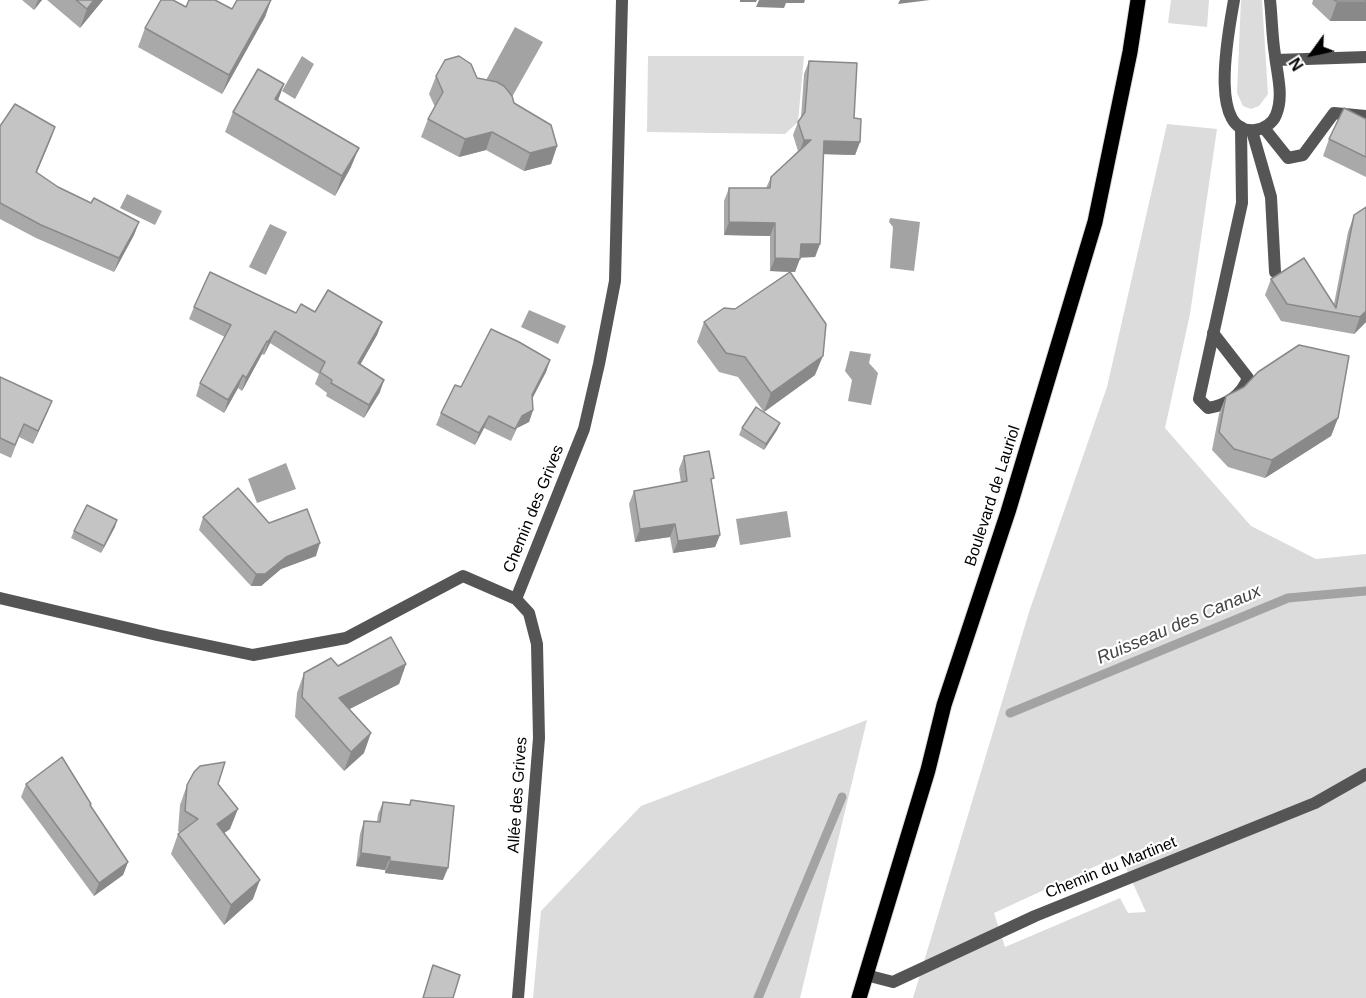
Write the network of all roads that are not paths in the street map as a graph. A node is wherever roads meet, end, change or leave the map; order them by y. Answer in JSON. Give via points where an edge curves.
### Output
{"nodes":[{"id":1,"x":622,"y":0,"type":"edge"},
{"id":2,"x":1138,"y":0,"type":"edge"},
{"id":3,"x":1234,"y":0,"type":"edge"},
{"id":4,"x":1270,"y":0,"type":"edge"},
{"id":5,"x":1366,"y":57,"type":"edge"},
{"id":6,"x":1276,"y":60,"type":"junction"},
{"id":7,"x":1366,"y":116,"type":"edge"},
{"id":8,"x":1253,"y":129,"type":"junction"},
{"id":9,"x":1275,"y":272,"type":"dead end"},
{"id":10,"x":1213,"y":333,"type":"junction"},
{"id":11,"x":0,"y":598,"type":"edge"},
{"id":12,"x":516,"y":599,"type":"junction"},
{"id":13,"x":1366,"y":774,"type":"edge"},
{"id":14,"x":866,"y":975,"type":"junction"},
{"id":15,"x":518,"y":998,"type":"edge"},
{"id":16,"x":859,"y":998,"type":"edge"}],
"edges":[{"from":1,"to":12,"type":"street","name":"Chemin des Grives","via":[[615,281],[584,429]]},
{"from":2,"to":14,"type":"main road","name":"Boulevard de Lauriol","via":[[1095,222],[1008,512],[944,705]]},
{"from":3,"to":8,"type":"street","via":[[1224,90],[1232,120]]},
{"from":4,"to":6,"type":"street"},
{"from":5,"to":6,"type":"street"},
{"from":6,"to":8,"type":"street","via":[[1280,94],[1276,116]]},
{"from":7,"to":8,"type":"street","via":[[1334,112],[1303,155],[1288,158]]},
{"from":8,"to":9,"type":"street","via":[[1270,197]]},
{"from":8,"to":10,"type":"street","via":[[1242,203]]},
{"from":10,"to":10,"type":"street","via":[[1199,399],[1208,408],[1222,406],[1243,391],[1248,378]]},
{"from":11,"to":12,"type":"street","name":"Chemin des Grives","via":[[253,655],[346,638],[463,576]]},
{"from":12,"to":15,"type":"street","name":"Allée des Grives","via":[[529,613],[537,644],[540,738]]},
{"from":13,"to":14,"type":"street","name":"Chemin du Martinet","via":[[1314,803],[1035,916],[893,982]]},
{"from":14,"to":16,"type":"main road","name":"Boulevard de Lauriol"}]}
